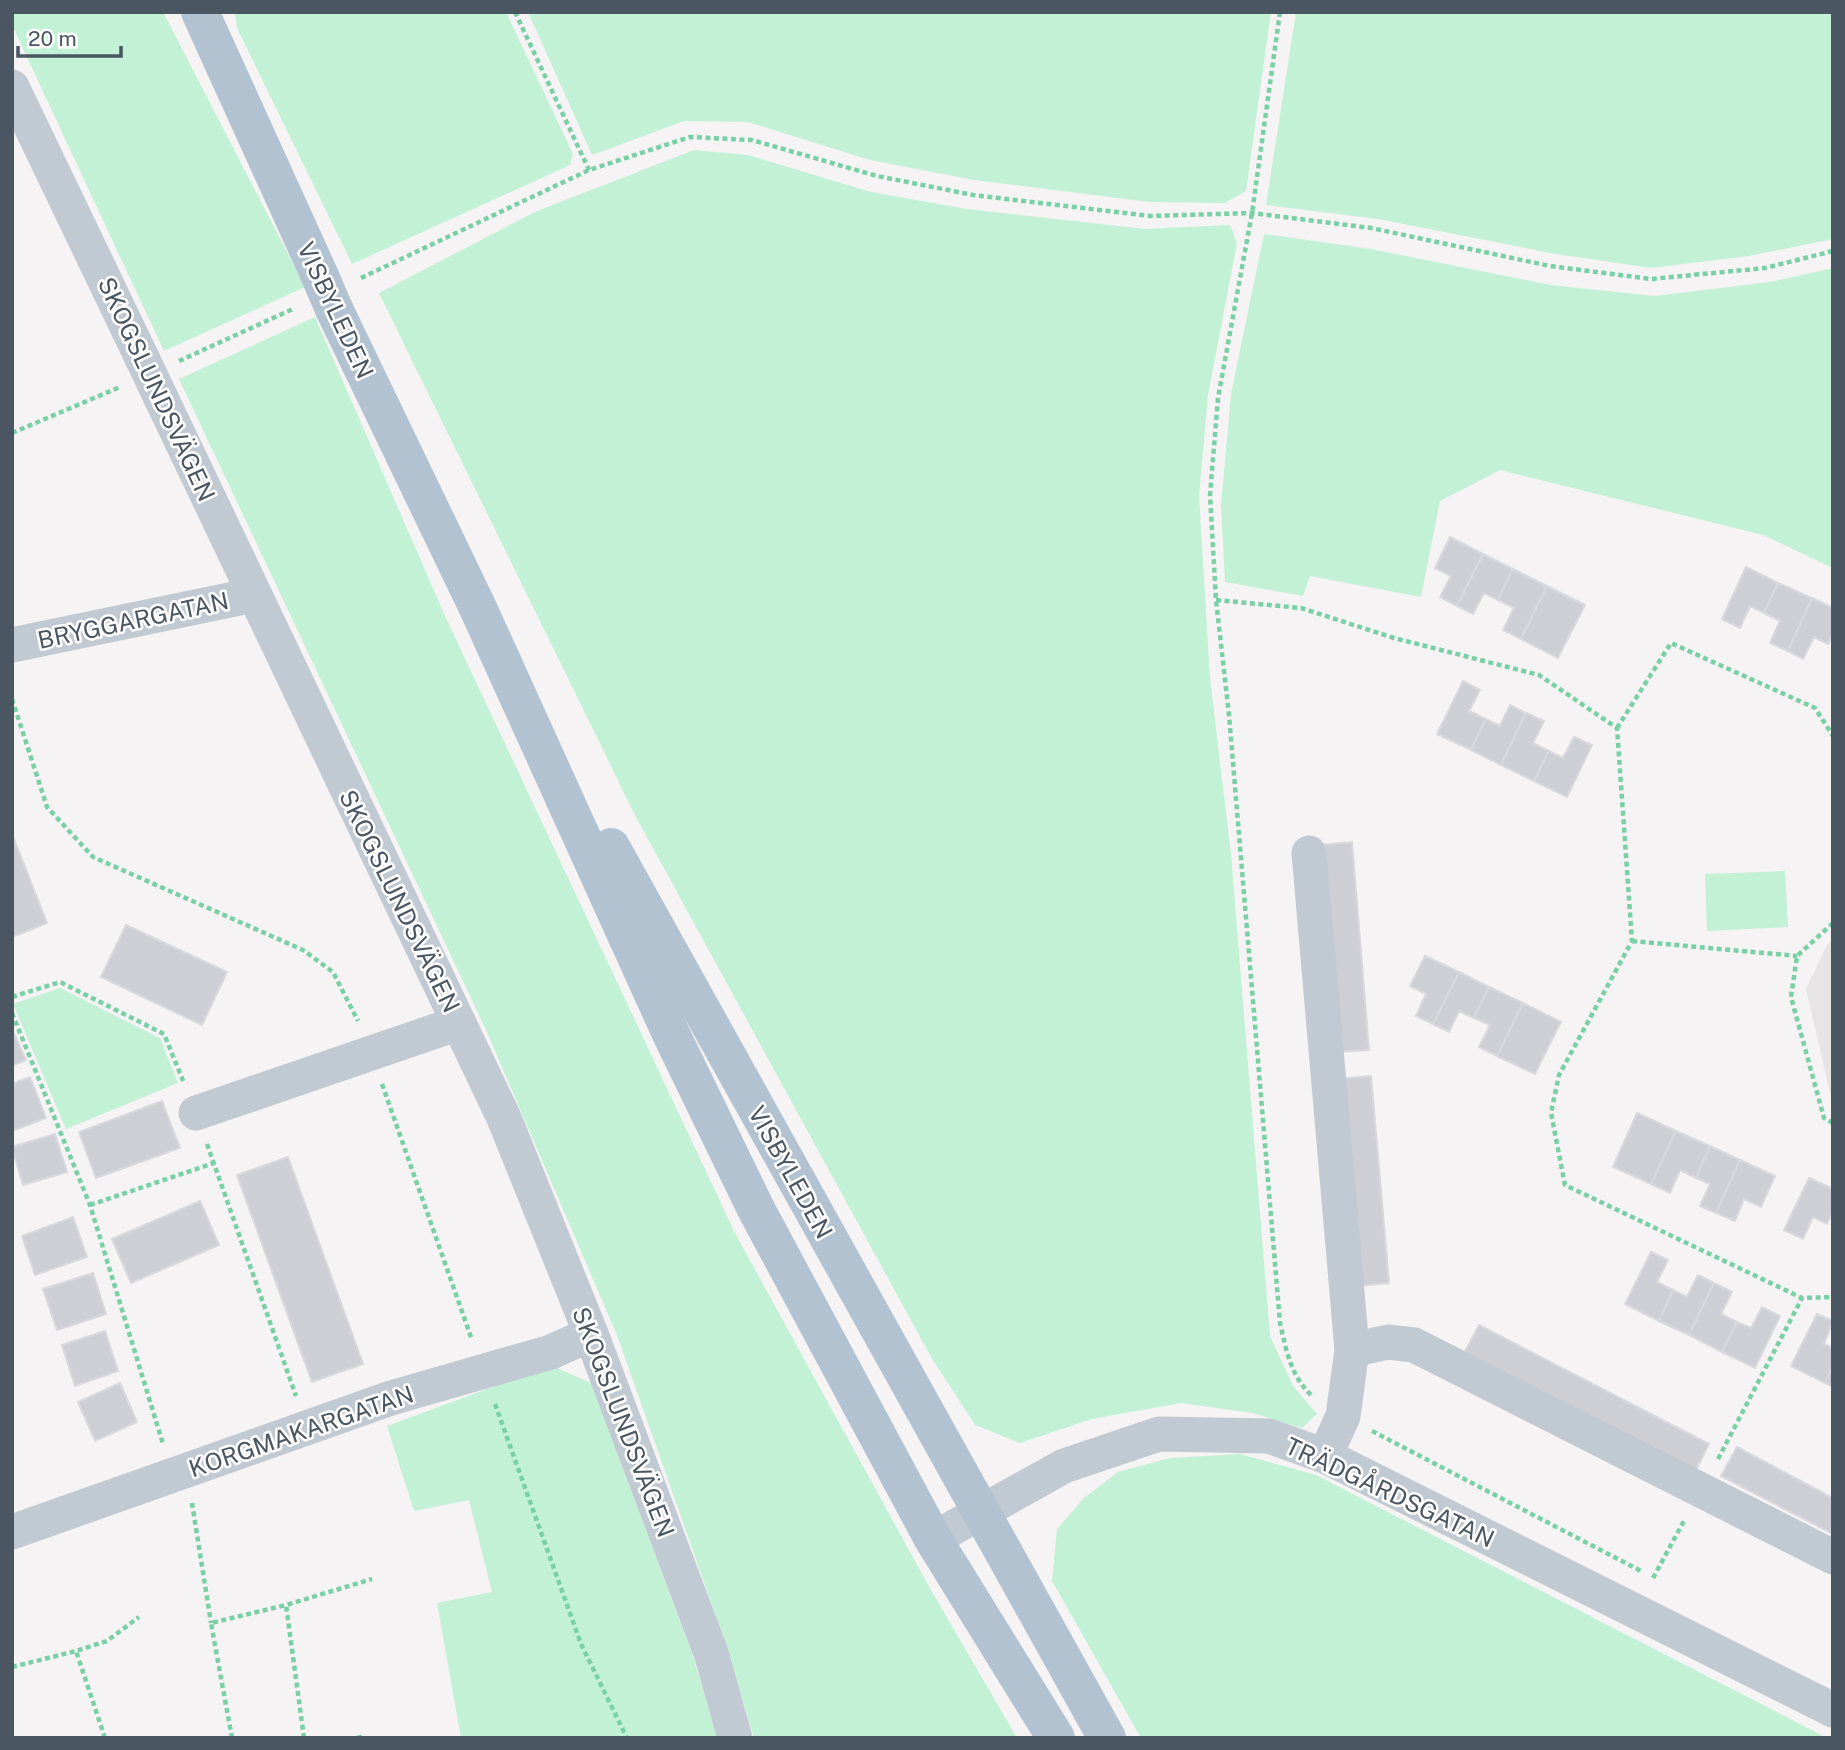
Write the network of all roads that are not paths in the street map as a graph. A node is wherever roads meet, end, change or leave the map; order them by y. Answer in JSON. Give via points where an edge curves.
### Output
{"nodes":[{"id":1,"x":200,"y":12,"type":"edge"},
{"id":2,"x":12,"y":87,"type":"edge"},
{"id":3,"x":254,"y":595,"type":"junction"},
{"id":4,"x":477,"y":606,"type":"junction"},
{"id":5,"x":12,"y":645,"type":"edge"},
{"id":6,"x":1309,"y":853,"type":"dead end"},
{"id":7,"x":459,"y":1023,"type":"junction"},
{"id":8,"x":196,"y":1113,"type":"road end"},
{"id":9,"x":591,"y":1335,"type":"junction"},
{"id":10,"x":1352,"y":1350,"type":"junction"},
{"id":11,"x":1325,"y":1455,"type":"junction"},
{"id":12,"x":982,"y":1512,"type":"junction"},
{"id":13,"x":12,"y":1532,"type":"edge"},
{"id":14,"x":933,"y":1539,"type":"junction"},
{"id":15,"x":1833,"y":1557,"type":"edge"},
{"id":16,"x":1833,"y":1710,"type":"edge"},
{"id":17,"x":736,"y":1738,"type":"edge"},
{"id":18,"x":1056,"y":1738,"type":"edge"},
{"id":19,"x":1107,"y":1738,"type":"edge"}],
"edges":[{"from":1,"to":4,"type":"main road","name":"VISBYLEDEN"},
{"from":2,"to":3,"type":"street","name":"SKOGSLUNDSVÄGEN","bridge":true,"via":[[157,361],[161,398]]},
{"from":3,"to":5,"type":"street","name":"BRYGGARGATAN"},
{"from":3,"to":7,"type":"street","name":"SKOGSLUNDSVÄGEN"},
{"from":4,"to":12,"type":"main road","name":"VISBYLEDEN"},
{"from":4,"to":14,"type":"main road","name":"VISBYLEDEN","via":[[672,1036],[756,1209]]},
{"from":6,"to":10,"type":"street"},
{"from":7,"to":8,"type":"street"},
{"from":7,"to":9,"type":"street","name":"SKOGSLUNDSVÄGEN","via":[[504,1118]]},
{"from":9,"to":13,"type":"street","name":"KORGMAKARGATAN","via":[[551,1352],[391,1398],[307,1428],[182,1486]]},
{"from":9,"to":17,"type":"street","name":"SKOGSLUNDSVÄGEN","via":[[711,1653]]},
{"from":10,"to":11,"type":"street","via":[[1343,1416]]},
{"from":10,"to":15,"type":"street","via":[[1388,1342],[1414,1345]]},
{"from":11,"to":12,"type":"street","name":"TRÄDGÅRDSGATAN","via":[[1269,1436],[1159,1434],[1065,1466]]},
{"from":11,"to":16,"type":"street","name":"TRÄDGÅRDSGATAN"},
{"from":12,"to":14,"type":"street","name":"TRÄDGÅRDSGATAN"},
{"from":12,"to":19,"type":"main road","name":"VISBYLEDEN"},
{"from":14,"to":18,"type":"main road","name":"VISBYLEDEN"}]}
